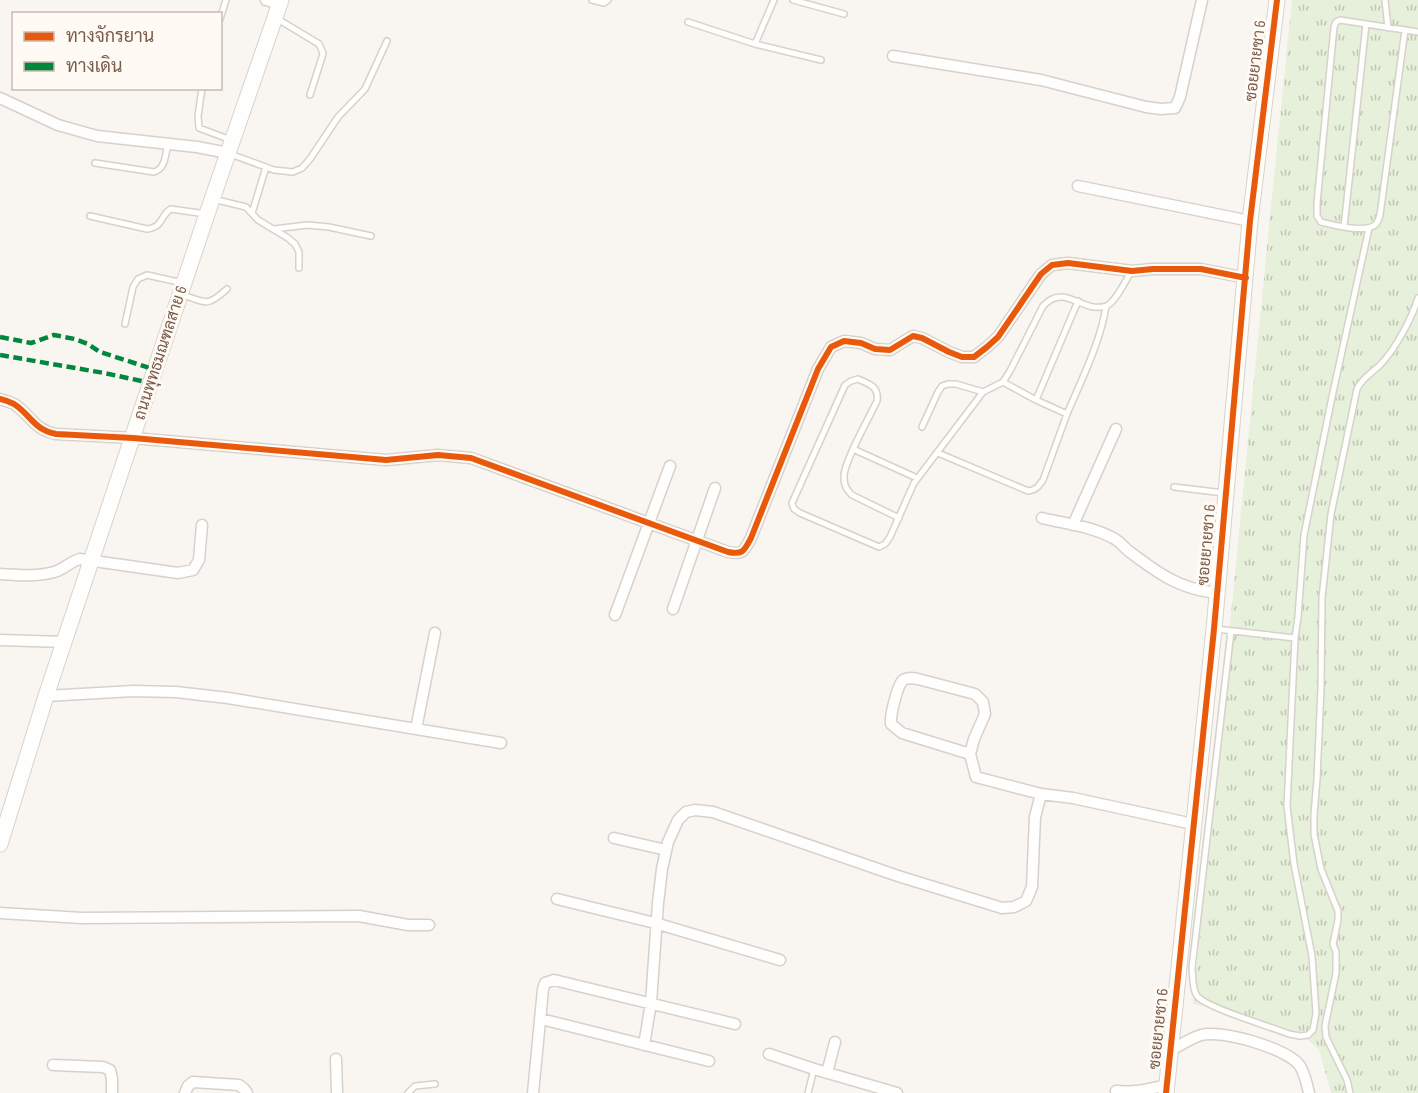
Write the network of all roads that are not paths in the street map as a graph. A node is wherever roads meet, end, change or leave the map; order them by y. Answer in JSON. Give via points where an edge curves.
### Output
{"nodes":[{"id":1,"x":592,"y":0,"type":"edge"},
{"id":2,"x":608,"y":0,"type":"edge"},
{"id":3,"x":774,"y":0,"type":"edge"},
{"id":4,"x":793,"y":0,"type":"edge"},
{"id":5,"x":1202,"y":0,"type":"edge"},
{"id":6,"x":1277,"y":0,"type":"edge"},
{"id":7,"x":1385,"y":0,"type":"edge"},
{"id":8,"x":276,"y":5,"type":"edge"},
{"id":9,"x":844,"y":14,"type":"dead end"},
{"id":10,"x":688,"y":22,"type":"dead end"},
{"id":11,"x":1366,"y":24,"type":"junction"},
{"id":12,"x":1388,"y":28,"type":"junction"},
{"id":13,"x":1405,"y":30,"type":"junction"},
{"id":14,"x":1418,"y":32,"type":"edge"},
{"id":15,"x":387,"y":41,"type":"dead end"},
{"id":16,"x":755,"y":44,"type":"junction"},
{"id":17,"x":893,"y":56,"type":"dead end"},
{"id":18,"x":821,"y":60,"type":"dead end"},
{"id":19,"x":202,"y":90,"type":"edge"},
{"id":20,"x":310,"y":95,"type":"dead end"},
{"id":21,"x":0,"y":98,"type":"edge"},
{"id":22,"x":168,"y":144,"type":"junction"},
{"id":23,"x":230,"y":147,"type":"junction"},
{"id":24,"x":95,"y":163,"type":"dead end"},
{"id":25,"x":266,"y":167,"type":"junction"},
{"id":26,"x":1078,"y":186,"type":"dead end"},
{"id":27,"x":212,"y":199,"type":"junction"},
{"id":28,"x":252,"y":213,"type":"junction"},
{"id":29,"x":207,"y":214,"type":"junction"},
{"id":30,"x":90,"y":216,"type":"dead end"},
{"id":31,"x":1250,"y":221,"type":"junction"},
{"id":32,"x":1344,"y":227,"type":"junction"},
{"id":33,"x":1370,"y":228,"type":"junction"},
{"id":34,"x":274,"y":229,"type":"junction"},
{"id":35,"x":371,"y":236,"type":"dead end"},
{"id":36,"x":299,"y":268,"type":"dead end"},
{"id":37,"x":1132,"y":271,"type":"junction"},
{"id":38,"x":1246,"y":278,"type":"junction"},
{"id":39,"x":183,"y":289,"type":"junction"},
{"id":40,"x":227,"y":289,"type":"dead end"},
{"id":41,"x":1418,"y":298,"type":"edge"},
{"id":42,"x":1078,"y":301,"type":"junction"},
{"id":43,"x":1106,"y":306,"type":"junction"},
{"id":44,"x":125,"y":324,"type":"dead end"},
{"id":45,"x":1002,"y":382,"type":"junction"},
{"id":46,"x":983,"y":392,"type":"junction"},
{"id":47,"x":0,"y":399,"type":"edge"},
{"id":48,"x":1036,"y":400,"type":"junction"},
{"id":49,"x":1068,"y":414,"type":"junction"},
{"id":50,"x":922,"y":427,"type":"dead end"},
{"id":51,"x":1116,"y":429,"type":"dead end"},
{"id":52,"x":133,"y":438,"type":"junction"},
{"id":53,"x":853,"y":449,"type":"junction"},
{"id":54,"x":938,"y":453,"type":"junction"},
{"id":55,"x":670,"y":466,"type":"dead end"},
{"id":56,"x":917,"y":478,"type":"junction"},
{"id":57,"x":1174,"y":487,"type":"dead end"},
{"id":58,"x":715,"y":488,"type":"dead end"},
{"id":59,"x":1226,"y":493,"type":"junction"},
{"id":60,"x":899,"y":518,"type":"junction"},
{"id":61,"x":1042,"y":518,"type":"dead end"},
{"id":62,"x":649,"y":522,"type":"junction"},
{"id":63,"x":202,"y":525,"type":"dead end"},
{"id":64,"x":1073,"y":525,"type":"junction"},
{"id":65,"x":697,"y":540,"type":"junction"},
{"id":66,"x":92,"y":562,"type":"junction"},
{"id":67,"x":0,"y":574,"type":"edge"},
{"id":68,"x":1216,"y":593,"type":"junction"},
{"id":69,"x":673,"y":609,"type":"dead end"},
{"id":70,"x":615,"y":615,"type":"dead end"},
{"id":71,"x":1214,"y":629,"type":"junction"},
{"id":72,"x":1231,"y":631,"type":"junction"},
{"id":73,"x":435,"y":633,"type":"dead end"},
{"id":74,"x":1295,"y":638,"type":"junction"},
{"id":75,"x":0,"y":640,"type":"edge"},
{"id":76,"x":65,"y":642,"type":"junction"},
{"id":77,"x":46,"y":696,"type":"junction"},
{"id":78,"x":416,"y":729,"type":"junction"},
{"id":79,"x":501,"y":743,"type":"dead end"},
{"id":80,"x":970,"y":754,"type":"junction"},
{"id":81,"x":1041,"y":794,"type":"junction"},
{"id":82,"x":1193,"y":824,"type":"junction"},
{"id":83,"x":614,"y":838,"type":"dead end"},
{"id":84,"x":0,"y":844,"type":"edge"},
{"id":85,"x":666,"y":850,"type":"junction"},
{"id":86,"x":557,"y":899,"type":"dead end"},
{"id":87,"x":0,"y":913,"type":"edge"},
{"id":88,"x":656,"y":923,"type":"junction"},
{"id":89,"x":429,"y":925,"type":"dead end"},
{"id":90,"x":780,"y":960,"type":"dead end"},
{"id":91,"x":651,"y":1003,"type":"junction"},
{"id":92,"x":541,"y":1019,"type":"junction"},
{"id":93,"x":735,"y":1024,"type":"dead end"},
{"id":94,"x":835,"y":1042,"type":"dead end"},
{"id":95,"x":644,"y":1045,"type":"junction"},
{"id":96,"x":1171,"y":1050,"type":"junction"},
{"id":97,"x":769,"y":1054,"type":"dead end"},
{"id":98,"x":336,"y":1059,"type":"dead end"},
{"id":99,"x":709,"y":1061,"type":"dead end"},
{"id":100,"x":53,"y":1065,"type":"dead end"},
{"id":101,"x":814,"y":1069,"type":"junction"},
{"id":102,"x":827,"y":1073,"type":"junction"},
{"id":103,"x":435,"y":1084,"type":"dead end"},
{"id":104,"x":1166,"y":1089,"type":"edge"},
{"id":105,"x":1116,"y":1091,"type":"dead end"},
{"id":106,"x":112,"y":1093,"type":"edge"},
{"id":107,"x":185,"y":1093,"type":"edge"},
{"id":108,"x":247,"y":1093,"type":"edge"},
{"id":109,"x":337,"y":1093,"type":"edge"},
{"id":110,"x":408,"y":1093,"type":"edge"},
{"id":111,"x":533,"y":1093,"type":"edge"},
{"id":112,"x":808,"y":1093,"type":"edge"},
{"id":113,"x":897,"y":1093,"type":"edge"},
{"id":114,"x":1309,"y":1093,"type":"edge"},
{"id":115,"x":1350,"y":1093,"type":"edge"}],
"edges":[{"from":1,"to":2,"type":"lane"},
{"from":3,"to":16,"type":"lane"},
{"from":4,"to":9,"type":"lane"},
{"from":5,"to":17,"type":"street","via":[[1175,108],[1146,107],[1041,80]]},
{"from":6,"to":31,"type":"street","name":"ซอยยายชา 6"},
{"from":7,"to":12,"type":"lane"},
{"from":8,"to":20,"type":"lane","via":[[319,44],[323,53]]},
{"from":8,"to":23,"type":"street","name":"ถนนพุทธมณฑลสาย 6"},
{"from":10,"to":16,"type":"lane"},
{"from":11,"to":12,"type":"lane"},
{"from":11,"to":32,"type":"lane"},
{"from":11,"to":32,"type":"lane","via":[[1340,20],[1334,27],[1317,216],[1322,222]]},
{"from":12,"to":13,"type":"lane"},
{"from":13,"to":14,"type":"lane"},
{"from":13,"to":33,"type":"lane","via":[[1380,215],[1377,224]]},
{"from":15,"to":25,"type":"lane","via":[[365,89],[338,117],[302,168],[293,172]]},
{"from":16,"to":18,"type":"lane"},
{"from":19,"to":23,"type":"lane","via":[[199,128]]},
{"from":21,"to":22,"type":"street","via":[[58,125],[97,136]]},
{"from":22,"to":23,"type":"street"},
{"from":22,"to":24,"type":"lane","via":[[159,171]]},
{"from":23,"to":25,"type":"lane"},
{"from":23,"to":27,"type":"street","name":"ถนนพุทธมณฑลสาย 6"},
{"from":25,"to":28,"type":"lane"},
{"from":26,"to":31,"type":"street"},
{"from":27,"to":28,"type":"lane","via":[[246,207]]},
{"from":27,"to":29,"type":"street","name":"ถนนพุทธมณฑลสาย 6"},
{"from":28,"to":34,"type":"lane"},
{"from":29,"to":30,"type":"lane","via":[[171,209],[155,228],[147,229]]},
{"from":29,"to":39,"type":"street","name":"ถนนพุทธมณฑลสาย 6"},
{"from":31,"to":38,"type":"street","name":"ซอยยายชา 6"},
{"from":32,"to":33,"type":"lane"},
{"from":33,"to":74,"type":"lane","via":[[1304,535]]},
{"from":34,"to":35,"type":"lane","via":[[307,225]]},
{"from":34,"to":36,"type":"lane","via":[[295,244]]},
{"from":37,"to":38,"type":"street","via":[[1201,269]]},
{"from":37,"to":43,"type":"lane"},
{"from":37,"to":65,"type":"street","via":[[1068,263],[1052,265],[1041,274],[998,337],[974,357],[962,357],[913,336],[890,350],[844,341],[831,347],[818,369],[745,550],[737,554]]},
{"from":38,"to":59,"type":"street","name":"ซอยยายชา 6"},
{"from":39,"to":40,"type":"lane","via":[[204,302],[211,302]]},
{"from":39,"to":44,"type":"lane","via":[[147,275],[138,279]]},
{"from":39,"to":52,"type":"street","name":"ถนนพุทธมณฑลสาย 6"},
{"from":41,"to":115,"type":"lane","via":[[1413,314],[1381,364],[1357,389],[1331,514],[1322,597],[1314,834],[1321,869],[1338,911],[1333,944],[1336,973],[1326,1037]]},
{"from":42,"to":43,"type":"lane"},
{"from":42,"to":45,"type":"lane","via":[[1057,297],[1043,306]]},
{"from":42,"to":48,"type":"lane"},
{"from":43,"to":49,"type":"lane"},
{"from":45,"to":46,"type":"lane"},
{"from":45,"to":48,"type":"lane"},
{"from":46,"to":50,"type":"lane","via":[[956,384],[942,386]]},
{"from":46,"to":54,"type":"lane"},
{"from":47,"to":52,"type":"street","via":[[13,404],[47,433]]},
{"from":48,"to":49,"type":"lane"},
{"from":49,"to":54,"type":"lane","via":[[1042,480],[1033,490]]},
{"from":51,"to":64,"type":"street"},
{"from":52,"to":62,"type":"street","via":[[386,460],[438,455],[471,458]]},
{"from":52,"to":66,"type":"street","name":"ถนนพุทธมณฑลสาย 6"},
{"from":53,"to":56,"type":"lane"},
{"from":53,"to":60,"type":"lane","via":[[843,476],[846,489]]},
{"from":53,"to":60,"type":"lane","via":[[878,401],[876,389],[858,379],[845,385],[794,497],[794,509],[879,547],[890,537]]},
{"from":54,"to":56,"type":"lane"},
{"from":55,"to":62,"type":"street"},
{"from":56,"to":60,"type":"lane"},
{"from":57,"to":59,"type":"lane"},
{"from":58,"to":65,"type":"street"},
{"from":59,"to":68,"type":"street","name":"ซอยยายชา 6"},
{"from":61,"to":64,"type":"street"},
{"from":62,"to":65,"type":"street"},
{"from":62,"to":70,"type":"street"},
{"from":63,"to":66,"type":"street","via":[[199,560],[193,570],[178,573]]},
{"from":64,"to":68,"type":"street","via":[[1100,531],[1118,541],[1177,584]]},
{"from":65,"to":69,"type":"street"},
{"from":66,"to":67,"type":"street","via":[[76,559],[55,572],[32,576]]},
{"from":66,"to":76,"type":"street","name":"ถนนพุทธมณฑลสาย 6"},
{"from":68,"to":71,"type":"street","name":"ซอยยายชา 6"},
{"from":71,"to":72,"type":"lane"},
{"from":71,"to":82,"type":"street","name":"ซอยยายชา 6"},
{"from":72,"to":74,"type":"lane"},
{"from":72,"to":74,"type":"lane","via":[[1193,985],[1206,1002],[1300,1036],[1313,1030],[1317,1013],[1312,956],[1287,806]]},
{"from":73,"to":78,"type":"street"},
{"from":75,"to":76,"type":"street"},
{"from":76,"to":77,"type":"street","name":"ถนนพุทธมณฑลสาย 6"},
{"from":77,"to":78,"type":"street","via":[[176,692]]},
{"from":77,"to":84,"type":"street","name":"ถนนพุทธมณฑลสาย 6"},
{"from":78,"to":79,"type":"street"},
{"from":80,"to":80,"type":"street","via":[[902,733],[891,724],[904,680],[910,677],[975,694],[983,702],[985,714]]},
{"from":80,"to":81,"type":"street","via":[[976,777]]},
{"from":81,"to":82,"type":"street"},
{"from":81,"to":85,"type":"street","via":[[1035,817],[1032,887],[1026,901],[1014,907],[1002,908],[898,876],[713,812],[686,812],[678,820]]},
{"from":82,"to":96,"type":"street","name":"ซอยยายชา 6"},
{"from":83,"to":85,"type":"street"},
{"from":85,"to":88,"type":"street"},
{"from":86,"to":88,"type":"street"},
{"from":87,"to":89,"type":"street","via":[[82,918],[359,916],[408,926]]},
{"from":88,"to":90,"type":"street"},
{"from":88,"to":91,"type":"street"},
{"from":91,"to":92,"type":"street","via":[[554,980],[545,983]]},
{"from":91,"to":93,"type":"street"},
{"from":91,"to":95,"type":"street"},
{"from":92,"to":95,"type":"street"},
{"from":92,"to":111,"type":"street"},
{"from":94,"to":102,"type":"street"},
{"from":95,"to":99,"type":"street"},
{"from":96,"to":104,"type":"street","name":"ซอยยายชา 6"},
{"from":96,"to":114,"type":"street","via":[[1202,1035],[1216,1034],[1271,1048],[1292,1057]]},
{"from":97,"to":101,"type":"street"},
{"from":98,"to":109,"type":"street"},
{"from":100,"to":106,"type":"street","via":[[110,1070]]},
{"from":101,"to":102,"type":"street"},
{"from":101,"to":112,"type":"lane"},
{"from":102,"to":113,"type":"street"},
{"from":103,"to":110,"type":"lane","via":[[416,1086]]},
{"from":104,"to":105,"type":"street"},
{"from":107,"to":108,"type":"street","via":[[193,1082],[238,1086]]}]}
